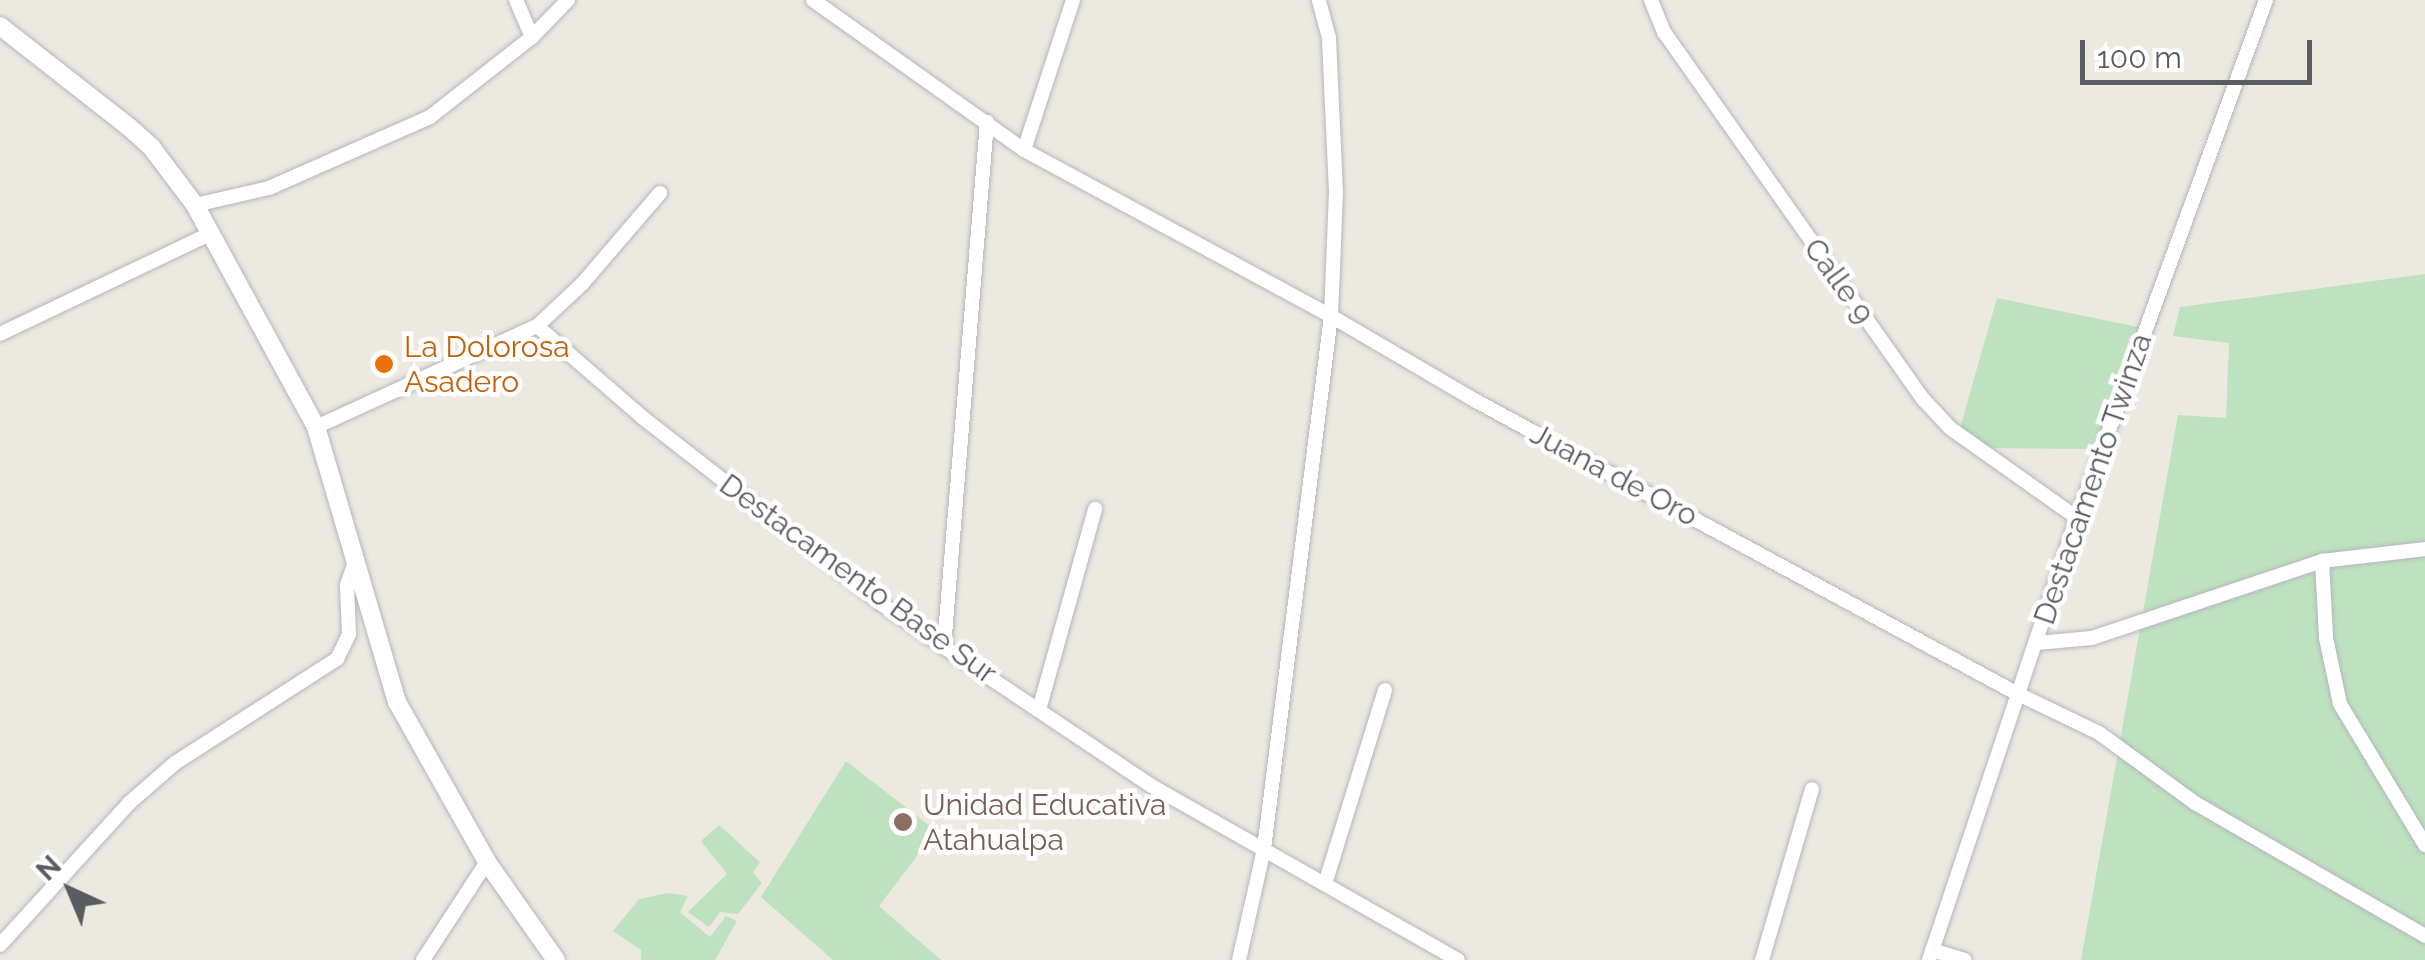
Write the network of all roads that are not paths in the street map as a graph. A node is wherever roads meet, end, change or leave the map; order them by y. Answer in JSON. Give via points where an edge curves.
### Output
{"nodes":[{"id":1,"x":516,"y":0,"type":"edge"},
{"id":2,"x":568,"y":0,"type":"edge"},
{"id":3,"x":812,"y":0,"type":"edge"},
{"id":4,"x":1074,"y":0,"type":"edge"},
{"id":5,"x":1319,"y":0,"type":"edge"},
{"id":6,"x":1651,"y":0,"type":"edge"},
{"id":7,"x":2266,"y":0,"type":"edge"},
{"id":8,"x":0,"y":26,"type":"edge"},
{"id":9,"x":532,"y":37,"type":"junction"},
{"id":10,"x":986,"y":122,"type":"junction"},
{"id":11,"x":1024,"y":150,"type":"junction"},
{"id":12,"x":660,"y":193,"type":"dead end"},
{"id":13,"x":195,"y":205,"type":"junction"},
{"id":14,"x":210,"y":234,"type":"junction"},
{"id":15,"x":1331,"y":316,"type":"junction"},
{"id":16,"x":537,"y":326,"type":"junction"},
{"id":17,"x":0,"y":334,"type":"edge"},
{"id":18,"x":316,"y":427,"type":"junction"},
{"id":19,"x":1095,"y":509,"type":"dead end"},
{"id":20,"x":2077,"y":518,"type":"junction"},
{"id":21,"x":2425,"y":549,"type":"edge"},
{"id":22,"x":355,"y":562,"type":"junction"},
{"id":23,"x":2322,"y":562,"type":"junction"},
{"id":24,"x":2037,"y":643,"type":"junction"},
{"id":25,"x":944,"y":648,"type":"junction"},
{"id":26,"x":1386,"y":690,"type":"dead end"},
{"id":27,"x":2018,"y":694,"type":"junction"},
{"id":28,"x":1039,"y":710,"type":"junction"},
{"id":29,"x":1812,"y":789,"type":"dead end"},
{"id":30,"x":2425,"y":845,"type":"edge"},
{"id":31,"x":1264,"y":849,"type":"junction"},
{"id":32,"x":487,"y":862,"type":"junction"},
{"id":33,"x":1325,"y":884,"type":"junction"},
{"id":34,"x":2425,"y":936,"type":"edge"},
{"id":35,"x":0,"y":945,"type":"edge"},
{"id":36,"x":1930,"y":955,"type":"edge"},
{"id":37,"x":423,"y":960,"type":"edge"},
{"id":38,"x":556,"y":960,"type":"edge"},
{"id":39,"x":1239,"y":960,"type":"edge"},
{"id":40,"x":1458,"y":960,"type":"edge"},
{"id":41,"x":1762,"y":960,"type":"edge"},
{"id":42,"x":1964,"y":960,"type":"edge"}],
"edges":[{"from":1,"to":9,"type":"street"},
{"from":2,"to":9,"type":"street"},
{"from":3,"to":10,"type":"street","name":"Juana de Oro"},
{"from":4,"to":11,"type":"street"},
{"from":5,"to":15,"type":"street","via":[[1329,38],[1336,193]]},
{"from":6,"to":20,"type":"street","name":"Calle 9","via":[[1664,32],[1924,400],[1950,428]]},
{"from":7,"to":20,"type":"street","name":"Destacamento Twinza"},
{"from":8,"to":13,"type":"street","via":[[130,127]]},
{"from":9,"to":13,"type":"street","via":[[430,117],[270,188]]},
{"from":10,"to":11,"type":"street","name":"Juana de Oro"},
{"from":10,"to":25,"type":"street"},
{"from":11,"to":15,"type":"street","name":"Juana de Oro"},
{"from":12,"to":16,"type":"street"},
{"from":13,"to":14,"type":"street"},
{"from":14,"to":17,"type":"street"},
{"from":14,"to":18,"type":"street"},
{"from":15,"to":27,"type":"street","name":"Juana de Oro"},
{"from":15,"to":31,"type":"street"},
{"from":16,"to":18,"type":"street"},
{"from":16,"to":25,"type":"street","name":"Destacamento Base Sur","via":[[658,429]]},
{"from":18,"to":22,"type":"street"},
{"from":19,"to":28,"type":"street"},
{"from":20,"to":24,"type":"street","name":"Destacamento Twinza"},
{"from":21,"to":23,"type":"street"},
{"from":22,"to":32,"type":"street","via":[[398,702]]},
{"from":22,"to":35,"type":"street","via":[[347,585],[347,646],[337,659],[175,763],[129,803]]},
{"from":23,"to":24,"type":"street","via":[[2092,638]]},
{"from":23,"to":30,"type":"street","via":[[2326,638],[2340,704]]},
{"from":24,"to":27,"type":"street","name":"Destacamento Twinza"},
{"from":25,"to":28,"type":"street","name":"Destacamento Base Sur"},
{"from":26,"to":33,"type":"street"},
{"from":27,"to":34,"type":"street","name":"Juana de Oro","via":[[2099,733],[2195,804]]},
{"from":27,"to":36,"type":"street","name":"Destacamento Twinza"},
{"from":28,"to":31,"type":"street","name":"Destacamento Base Sur","via":[[1150,785]]},
{"from":29,"to":41,"type":"street"},
{"from":31,"to":33,"type":"street","name":"Destacamento Base Sur"},
{"from":31,"to":39,"type":"street"},
{"from":32,"to":37,"type":"street"},
{"from":32,"to":38,"type":"street"},
{"from":33,"to":40,"type":"street","name":"Destacamento Base Sur"},
{"from":36,"to":42,"type":"street"}]}
